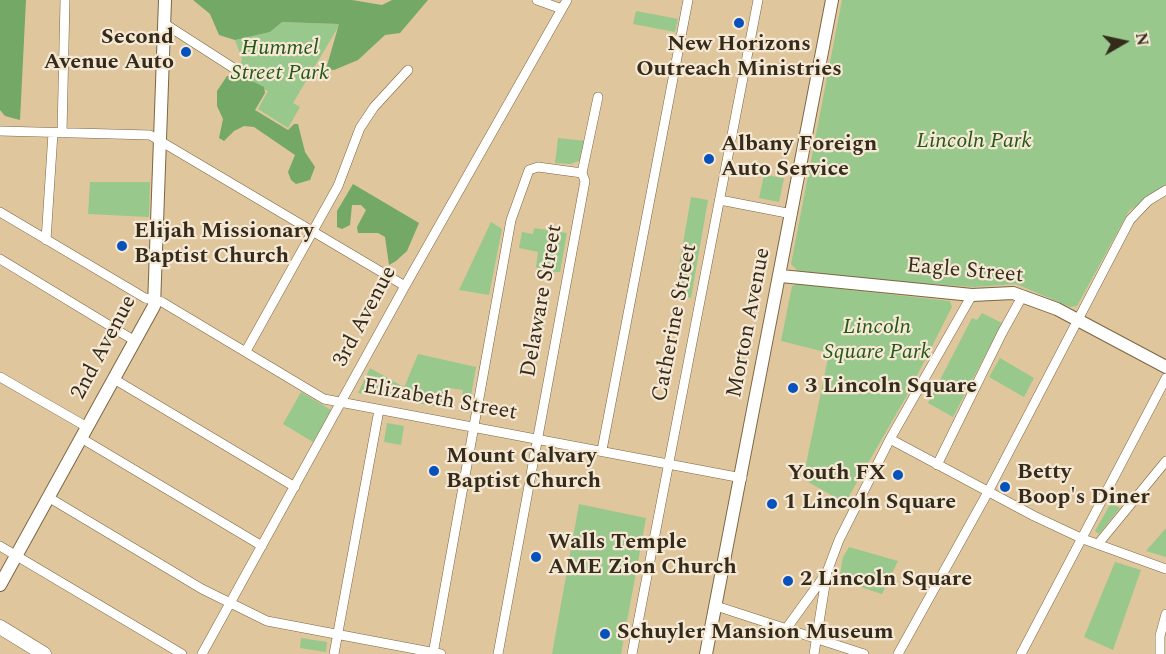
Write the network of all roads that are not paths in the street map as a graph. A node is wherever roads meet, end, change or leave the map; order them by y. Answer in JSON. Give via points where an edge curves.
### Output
{"nodes":[{"id":1,"x":65,"y":0,"type":"edge"},
{"id":2,"x":165,"y":0,"type":"edge"},
{"id":3,"x":537,"y":0,"type":"edge"},
{"id":4,"x":567,"y":0,"type":"edge"},
{"id":5,"x":688,"y":0,"type":"edge"},
{"id":6,"x":758,"y":0,"type":"edge"},
{"id":7,"x":832,"y":0,"type":"edge"},
{"id":8,"x":562,"y":9,"type":"junction"},
{"id":9,"x":165,"y":24,"type":"junction"},
{"id":10,"x":235,"y":69,"type":"dead end"},
{"id":11,"x":408,"y":70,"type":"dead end"},
{"id":12,"x":598,"y":97,"type":"dead end"},
{"id":13,"x":0,"y":131,"type":"edge"},
{"id":14,"x":57,"y":133,"type":"junction"},
{"id":15,"x":161,"y":141,"type":"junction"},
{"id":16,"x":582,"y":173,"type":"junction"},
{"id":17,"x":1166,"y":190,"type":"edge"},
{"id":18,"x":720,"y":200,"type":"junction"},
{"id":19,"x":0,"y":212,"type":"edge"},
{"id":20,"x":792,"y":214,"type":"junction"},
{"id":21,"x":313,"y":230,"type":"junction"},
{"id":22,"x":46,"y":240,"type":"junction"},
{"id":23,"x":0,"y":259,"type":"edge"},
{"id":24,"x":781,"y":276,"type":"junction"},
{"id":25,"x":405,"y":286,"type":"junction"},
{"id":26,"x":972,"y":294,"type":"junction"},
{"id":27,"x":1023,"y":295,"type":"junction"},
{"id":28,"x":155,"y":301,"type":"junction"},
{"id":29,"x":1077,"y":320,"type":"junction"},
{"id":30,"x":135,"y":341,"type":"junction"},
{"id":31,"x":246,"y":351,"type":"junction"},
{"id":32,"x":1166,"y":367,"type":"edge"},
{"id":33,"x":0,"y":377,"type":"edge"},
{"id":34,"x":1166,"y":378,"type":"edge"},
{"id":35,"x":114,"y":379,"type":"junction"},
{"id":36,"x":342,"y":404,"type":"junction"},
{"id":37,"x":379,"y":410,"type":"junction"},
{"id":38,"x":472,"y":426,"type":"junction"},
{"id":39,"x":84,"y":432,"type":"junction"},
{"id":40,"x":538,"y":438,"type":"junction"},
{"id":41,"x":890,"y":439,"type":"junction"},
{"id":42,"x":602,"y":450,"type":"junction"},
{"id":43,"x":1166,"y":461,"type":"edge"},
{"id":44,"x":669,"y":463,"type":"junction"},
{"id":45,"x":937,"y":465,"type":"junction"},
{"id":46,"x":742,"y":478,"type":"junction"},
{"id":47,"x":296,"y":487,"type":"junction"},
{"id":48,"x":988,"y":492,"type":"junction"},
{"id":49,"x":48,"y":497,"type":"junction"},
{"id":50,"x":1083,"y":539,"type":"junction"},
{"id":51,"x":1098,"y":544,"type":"junction"},
{"id":52,"x":0,"y":546,"type":"edge"},
{"id":53,"x":262,"y":546,"type":"junction"},
{"id":54,"x":16,"y":556,"type":"junction"},
{"id":55,"x":1166,"y":568,"type":"edge"},
{"id":56,"x":827,"y":572,"type":"junction"},
{"id":57,"x":0,"y":585,"type":"edge"},
{"id":58,"x":230,"y":604,"type":"junction"},
{"id":59,"x":716,"y":606,"type":"junction"},
{"id":60,"x":1166,"y":614,"type":"edge"},
{"id":61,"x":0,"y":627,"type":"edge"},
{"id":62,"x":786,"y":629,"type":"junction"},
{"id":63,"x":338,"y":634,"type":"junction"},
{"id":64,"x":816,"y":639,"type":"junction"},
{"id":65,"x":44,"y":654,"type":"edge"},
{"id":66,"x":182,"y":654,"type":"edge"},
{"id":67,"x":202,"y":654,"type":"edge"},
{"id":68,"x":334,"y":654,"type":"edge"},
{"id":69,"x":436,"y":654,"type":"edge"},
{"id":70,"x":498,"y":654,"type":"edge"},
{"id":71,"x":632,"y":654,"type":"edge"},
{"id":72,"x":706,"y":654,"type":"edge"},
{"id":73,"x":814,"y":654,"type":"edge"},
{"id":74,"x":864,"y":654,"type":"edge"},
{"id":75,"x":898,"y":654,"type":"edge"},
{"id":76,"x":1021,"y":654,"type":"edge"},
{"id":77,"x":1160,"y":654,"type":"edge"}],
"edges":[{"from":1,"to":14,"type":"street"},
{"from":2,"to":9,"type":"street","name":"2nd Avenue"},
{"from":3,"to":8,"type":"street"},
{"from":4,"to":8,"type":"street","name":"3rd Avenue"},
{"from":5,"to":42,"type":"street"},
{"from":6,"to":18,"type":"street","name":"Catherine Street"},
{"from":7,"to":20,"type":"street","name":"Morton Avenue"},
{"from":8,"to":25,"type":"street","name":"3rd Avenue"},
{"from":9,"to":10,"type":"street"},
{"from":9,"to":15,"type":"street","name":"2nd Avenue"},
{"from":11,"to":21,"type":"street","via":[[360,128],[338,186]]},
{"from":12,"to":16,"type":"street","name":"Delaware Street"},
{"from":13,"to":14,"type":"street"},
{"from":14,"to":15,"type":"street","via":[[150,135]]},
{"from":14,"to":22,"type":"street"},
{"from":15,"to":21,"type":"street"},
{"from":15,"to":28,"type":"street","name":"2nd Avenue"},
{"from":16,"to":38,"type":"street","via":[[548,168],[529,170],[511,220]]},
{"from":16,"to":40,"type":"street","name":"Delaware Street","via":[[585,181]]},
{"from":17,"to":29,"type":"street","via":[[1148,201],[1130,220]]},
{"from":18,"to":20,"type":"street"},
{"from":18,"to":44,"type":"street","name":"Catherine Street"},
{"from":19,"to":22,"type":"street","name":"Elizabeth Street"},
{"from":20,"to":24,"type":"street","name":"Morton Avenue"},
{"from":21,"to":25,"type":"street"},
{"from":21,"to":31,"type":"street"},
{"from":22,"to":28,"type":"street","name":"Elizabeth Street"},
{"from":23,"to":30,"type":"street"},
{"from":24,"to":26,"type":"street","name":"Eagle Street"},
{"from":24,"to":46,"type":"street","name":"Morton Avenue"},
{"from":25,"to":36,"type":"street","name":"3rd Avenue"},
{"from":26,"to":27,"type":"street","name":"Eagle Street"},
{"from":26,"to":41,"type":"street"},
{"from":27,"to":29,"type":"street","name":"Eagle Street"},
{"from":27,"to":45,"type":"street"},
{"from":28,"to":30,"type":"street","name":"2nd Avenue"},
{"from":28,"to":31,"type":"street","name":"Elizabeth Street"},
{"from":29,"to":32,"type":"street","name":"Eagle Street"},
{"from":29,"to":48,"type":"street"},
{"from":30,"to":35,"type":"street","name":"2nd Avenue"},
{"from":31,"to":36,"type":"street","name":"Elizabeth Street","via":[[324,399]]},
{"from":33,"to":39,"type":"street"},
{"from":34,"to":50,"type":"street"},
{"from":35,"to":39,"type":"street","name":"2nd Avenue"},
{"from":35,"to":47,"type":"street"},
{"from":36,"to":37,"type":"street","name":"Elizabeth Street"},
{"from":36,"to":47,"type":"street","name":"3rd Avenue"},
{"from":37,"to":38,"type":"street","name":"Elizabeth Street"},
{"from":37,"to":63,"type":"street"},
{"from":38,"to":40,"type":"street","name":"Elizabeth Street"},
{"from":38,"to":69,"type":"street"},
{"from":39,"to":49,"type":"street","name":"2nd Avenue"},
{"from":39,"to":53,"type":"street"},
{"from":40,"to":42,"type":"street","name":"Elizabeth Street"},
{"from":40,"to":70,"type":"street","name":"Delaware Street"},
{"from":41,"to":45,"type":"street"},
{"from":41,"to":56,"type":"street","via":[[838,540]]},
{"from":42,"to":44,"type":"street","name":"Elizabeth Street"},
{"from":43,"to":51,"type":"street"},
{"from":44,"to":46,"type":"street","name":"Elizabeth Street"},
{"from":44,"to":71,"type":"street","name":"Catherine Street"},
{"from":45,"to":48,"type":"street"},
{"from":46,"to":59,"type":"street","name":"Morton Avenue"},
{"from":47,"to":53,"type":"street","name":"3rd Avenue"},
{"from":48,"to":50,"type":"street"},
{"from":48,"to":75,"type":"street"},
{"from":49,"to":54,"type":"street","name":"2nd Avenue"},
{"from":49,"to":58,"type":"street"},
{"from":50,"to":51,"type":"street"},
{"from":50,"to":76,"type":"street"},
{"from":51,"to":55,"type":"street"},
{"from":52,"to":54,"type":"street"},
{"from":53,"to":58,"type":"street","name":"3rd Avenue"},
{"from":54,"to":57,"type":"street","name":"2nd Avenue"},
{"from":54,"to":66,"type":"street"},
{"from":56,"to":62,"type":"street"},
{"from":56,"to":64,"type":"street"},
{"from":58,"to":63,"type":"street","via":[[276,624]]},
{"from":58,"to":67,"type":"street","name":"3rd Avenue"},
{"from":59,"to":62,"type":"street"},
{"from":59,"to":72,"type":"street","name":"Morton Avenue"},
{"from":60,"to":77,"type":"street"},
{"from":61,"to":65,"type":"main road"},
{"from":62,"to":64,"type":"street"},
{"from":63,"to":68,"type":"street"},
{"from":63,"to":69,"type":"street"},
{"from":64,"to":73,"type":"street"},
{"from":64,"to":74,"type":"street"}]}
